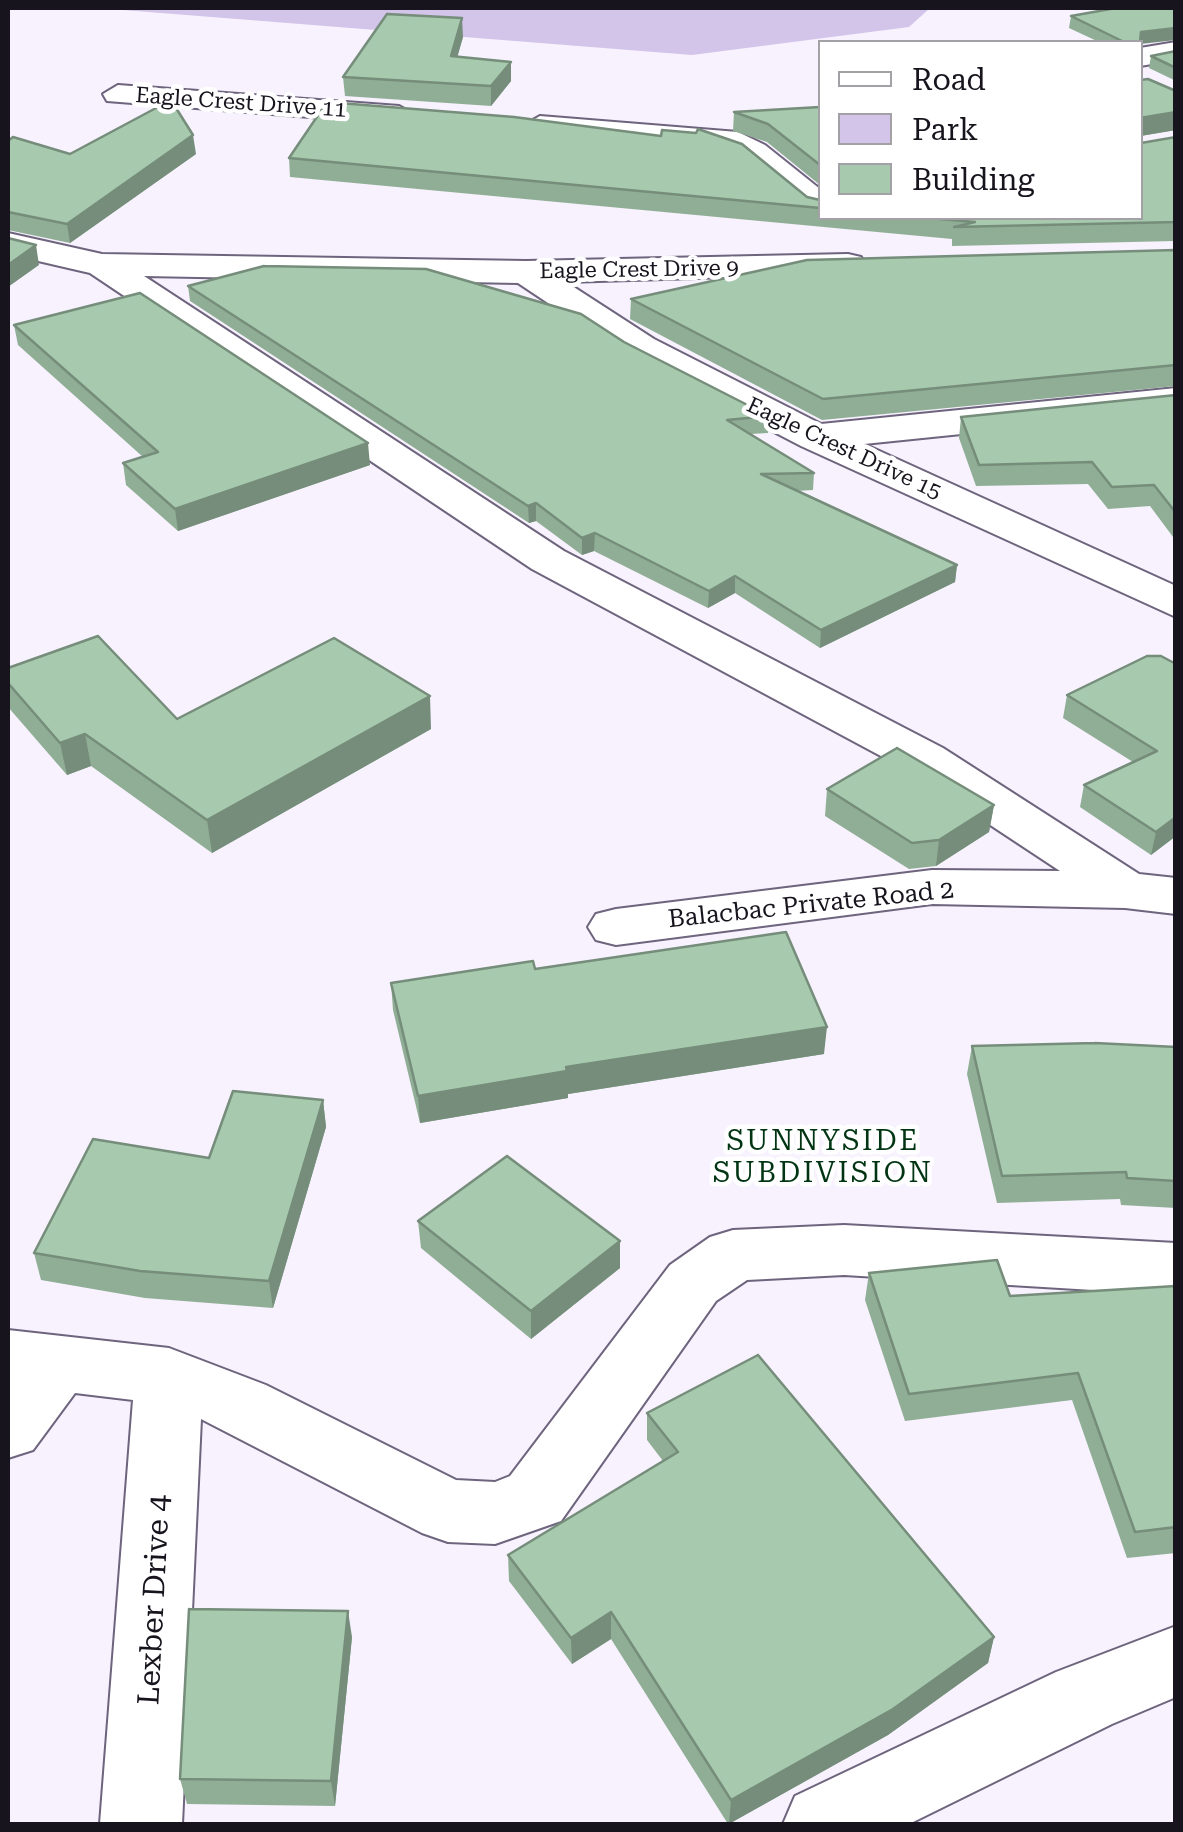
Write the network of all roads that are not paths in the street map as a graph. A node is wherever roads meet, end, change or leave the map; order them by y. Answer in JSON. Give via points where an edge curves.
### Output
{"nodes":[{"id":1,"x":1176,"y":51,"type":"edge"},
{"id":2,"x":1143,"y":56,"type":"edge"},
{"id":3,"x":118,"y":94,"type":"dead end"},
{"id":4,"x":430,"y":117,"type":"edge"},
{"id":5,"x":500,"y":122,"type":"edge"},
{"id":6,"x":818,"y":204,"type":"edge"},
{"id":7,"x":836,"y":220,"type":"edge"},
{"id":8,"x":8,"y":244,"type":"edge"},
{"id":9,"x":102,"y":265,"type":"junction"},
{"id":10,"x":526,"y":272,"type":"junction"},
{"id":11,"x":1176,"y":400,"type":"edge"},
{"id":12,"x":816,"y":438,"type":"junction"},
{"id":13,"x":1172,"y":599,"type":"edge"},
{"id":14,"x":1150,"y":893,"type":"edge"},
{"id":15,"x":616,"y":927,"type":"dead end"},
{"id":16,"x":1176,"y":1269,"type":"edge"},
{"id":17,"x":32,"y":1361,"type":"edge"},
{"id":18,"x":168,"y":1376,"type":"junction"},
{"id":19,"x":8,"y":1429,"type":"edge"},
{"id":20,"x":1176,"y":1662,"type":"edge"},
{"id":21,"x":142,"y":1824,"type":"edge"},
{"id":22,"x":824,"y":1824,"type":"edge"}],
"edges":[{"from":1,"to":2,"type":"street"},
{"from":3,"to":4,"type":"street","name":"Eagle Crest Drive 11"},
{"from":5,"to":6,"type":"street","via":[[727,140],[754,152]]},
{"from":7,"to":10,"type":"street","name":"Eagle Crest Drive 9","via":[[883,258]]},
{"from":8,"to":9,"type":"street"},
{"from":9,"to":10,"type":"street","name":"Eagle Crest Drive 9"},
{"from":9,"to":14,"type":"street","via":[[548,560],[925,759]]},
{"from":10,"to":12,"type":"street","name":"Eagle Crest Drive 15","via":[[640,347]]},
{"from":11,"to":12,"type":"street"},
{"from":12,"to":13,"type":"street","name":"Eagle Crest Drive 15"},
{"from":14,"to":15,"type":"street","name":"Balacbac Private Road 2","via":[[932,888]]},
{"from":16,"to":18,"type":"street","via":[[844,1250],[733,1255],[693,1283],[658,1326],[535,1499],[496,1513],[448,1512],[242,1405]]},
{"from":17,"to":18,"type":"street"},
{"from":17,"to":19,"type":"street"},
{"from":18,"to":21,"type":"street","name":"Lexber Drive 4"},
{"from":20,"to":22,"type":"street","via":[[1084,1698]]}]}
